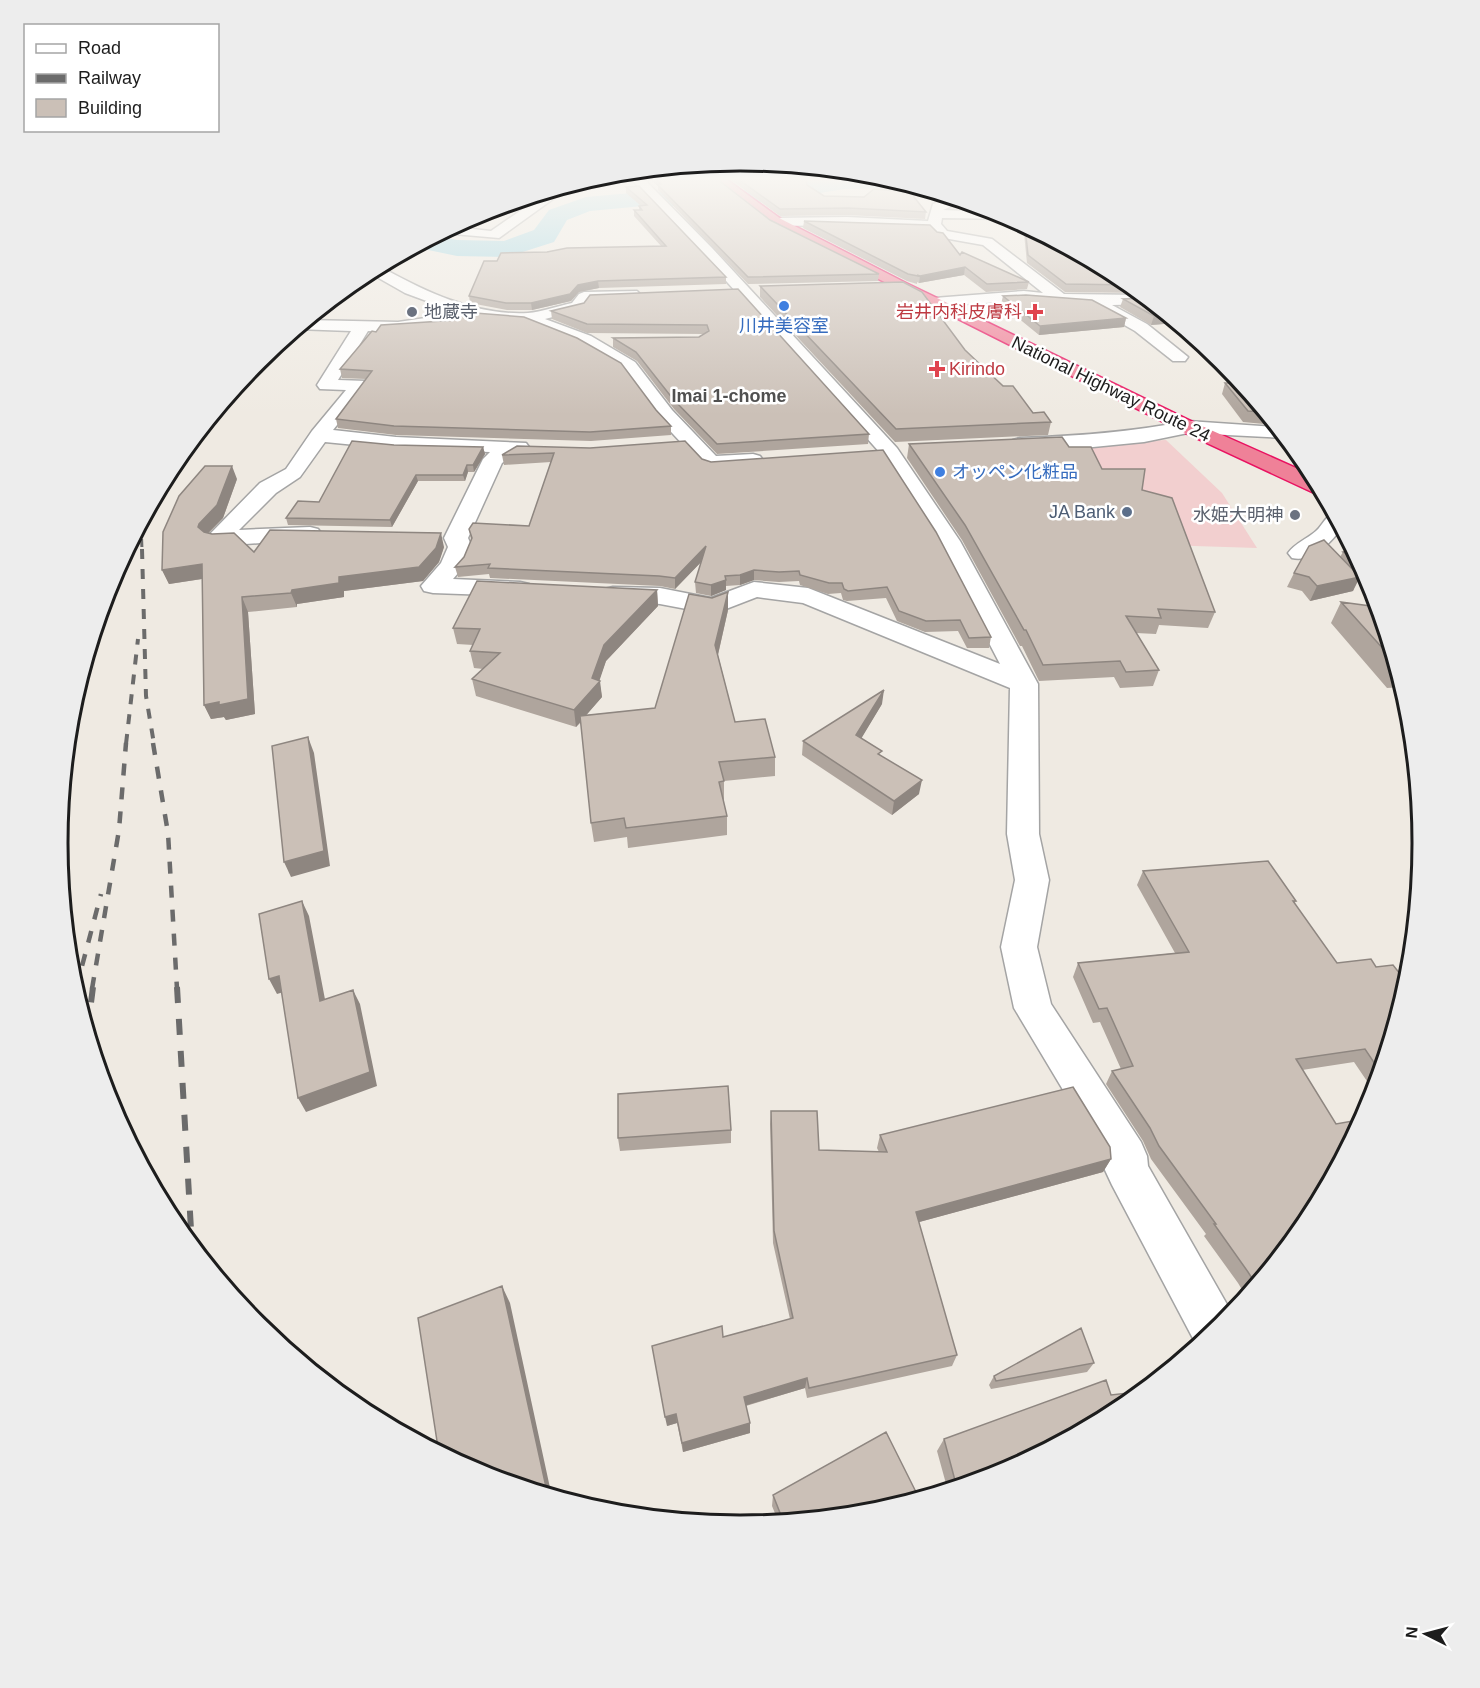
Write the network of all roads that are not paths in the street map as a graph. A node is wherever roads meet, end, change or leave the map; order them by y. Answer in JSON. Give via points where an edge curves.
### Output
{"nodes":[{"id":1,"x":712,"y":258,"type":"edge"},
{"id":2,"x":846,"y":258,"type":"edge"},
{"id":3,"x":1007,"y":258,"type":"edge"},
{"id":4,"x":382,"y":275,"type":"edge"},
{"id":5,"x":901,"y":286,"type":"junction"},
{"id":6,"x":871,"y":287,"type":"edge"},
{"id":7,"x":768,"y":291,"type":"edge"},
{"id":8,"x":722,"y":292,"type":"edge"},
{"id":9,"x":744,"y":292,"type":"junction"},
{"id":10,"x":644,"y":294,"type":"edge"},
{"id":11,"x":1058,"y":297,"type":"junction"},
{"id":12,"x":1135,"y":300,"type":"edge"},
{"id":13,"x":1089,"y":301,"type":"junction"},
{"id":14,"x":934,"y":303,"type":"junction"},
{"id":15,"x":476,"y":314,"type":"junction"},
{"id":16,"x":529,"y":318,"type":"junction"},
{"id":17,"x":311,"y":326,"type":"edge"},
{"id":18,"x":362,"y":327,"type":"junction"},
{"id":19,"x":585,"y":340,"type":"junction"},
{"id":20,"x":620,"y":340,"type":"edge"},
{"id":21,"x":1179,"y":357,"type":"dead end"},
{"id":22,"x":1188,"y":427,"type":"junction"},
{"id":23,"x":1272,"y":432,"type":"edge"},
{"id":24,"x":319,"y":435,"type":"junction"},
{"id":25,"x":688,"y":441,"type":"junction"},
{"id":26,"x":667,"y":443,"type":"edge"},
{"id":27,"x":1002,"y":444,"type":"edge"},
{"id":28,"x":773,"y":459,"type":"edge"},
{"id":29,"x":1305,"y":480,"type":"edge"},
{"id":30,"x":1332,"y":526,"type":"edge"},
{"id":31,"x":327,"y":535,"type":"edge"},
{"id":32,"x":1300,"y":553,"type":"dead end"},
{"id":33,"x":545,"y":591,"type":"edge"},
{"id":34,"x":592,"y":593,"type":"edge"},
{"id":35,"x":1024,"y":684,"type":"junction"},
{"id":36,"x":1212,"y":1324,"type":"edge"}],
"edges":[{"from":1,"to":9,"type":"street"},
{"from":2,"to":5,"type":"highway","name":"National Highway Route 24"},
{"from":3,"to":11,"type":"street"},
{"from":4,"to":15,"type":"street","via":[[410,291]]},
{"from":5,"to":6,"type":"street"},
{"from":5,"to":14,"type":"highway","name":"National Highway Route 24"},
{"from":7,"to":9,"type":"street"},
{"from":8,"to":9,"type":"street"},
{"from":9,"to":35,"type":"street","via":[[890,452],[948,541]]},
{"from":10,"to":16,"type":"street","via":[[584,297],[578,306]]},
{"from":11,"to":13,"type":"street"},
{"from":11,"to":14,"type":"street"},
{"from":12,"to":13,"type":"street"},
{"from":13,"to":21,"type":"street","via":[[1146,328]]},
{"from":14,"to":22,"type":"highway","name":"National Highway Route 24"},
{"from":15,"to":16,"type":"street"},
{"from":15,"to":18,"type":"street","via":[[431,323]]},
{"from":16,"to":19,"type":"street"},
{"from":17,"to":18,"type":"street"},
{"from":18,"to":24,"type":"street","via":[[326,385],[360,385]]},
{"from":19,"to":20,"type":"street"},
{"from":19,"to":25,"type":"street","via":[[629,366]]},
{"from":22,"to":23,"type":"street"},
{"from":22,"to":27,"type":"street","via":[[1093,441]]},
{"from":22,"to":29,"type":"highway","name":"National Highway Route 24"},
{"from":24,"to":31,"type":"street","via":[[293,472],[268,488],[218,539]]},
{"from":24,"to":33,"type":"street","via":[[396,443],[524,447],[493,459],[444,537],[460,547],[452,567],[433,586]]},
{"from":25,"to":26,"type":"street"},
{"from":25,"to":28,"type":"street","via":[[711,463]]},
{"from":30,"to":32,"type":"street"},
{"from":34,"to":35,"type":"street","via":[[660,596],[713,606],[754,589],[808,596]]},
{"from":35,"to":36,"type":"street","via":[[1023,834],[1032,880],[1019,947],[1033,1008],[1126,1156],[1126,1170]]}]}
